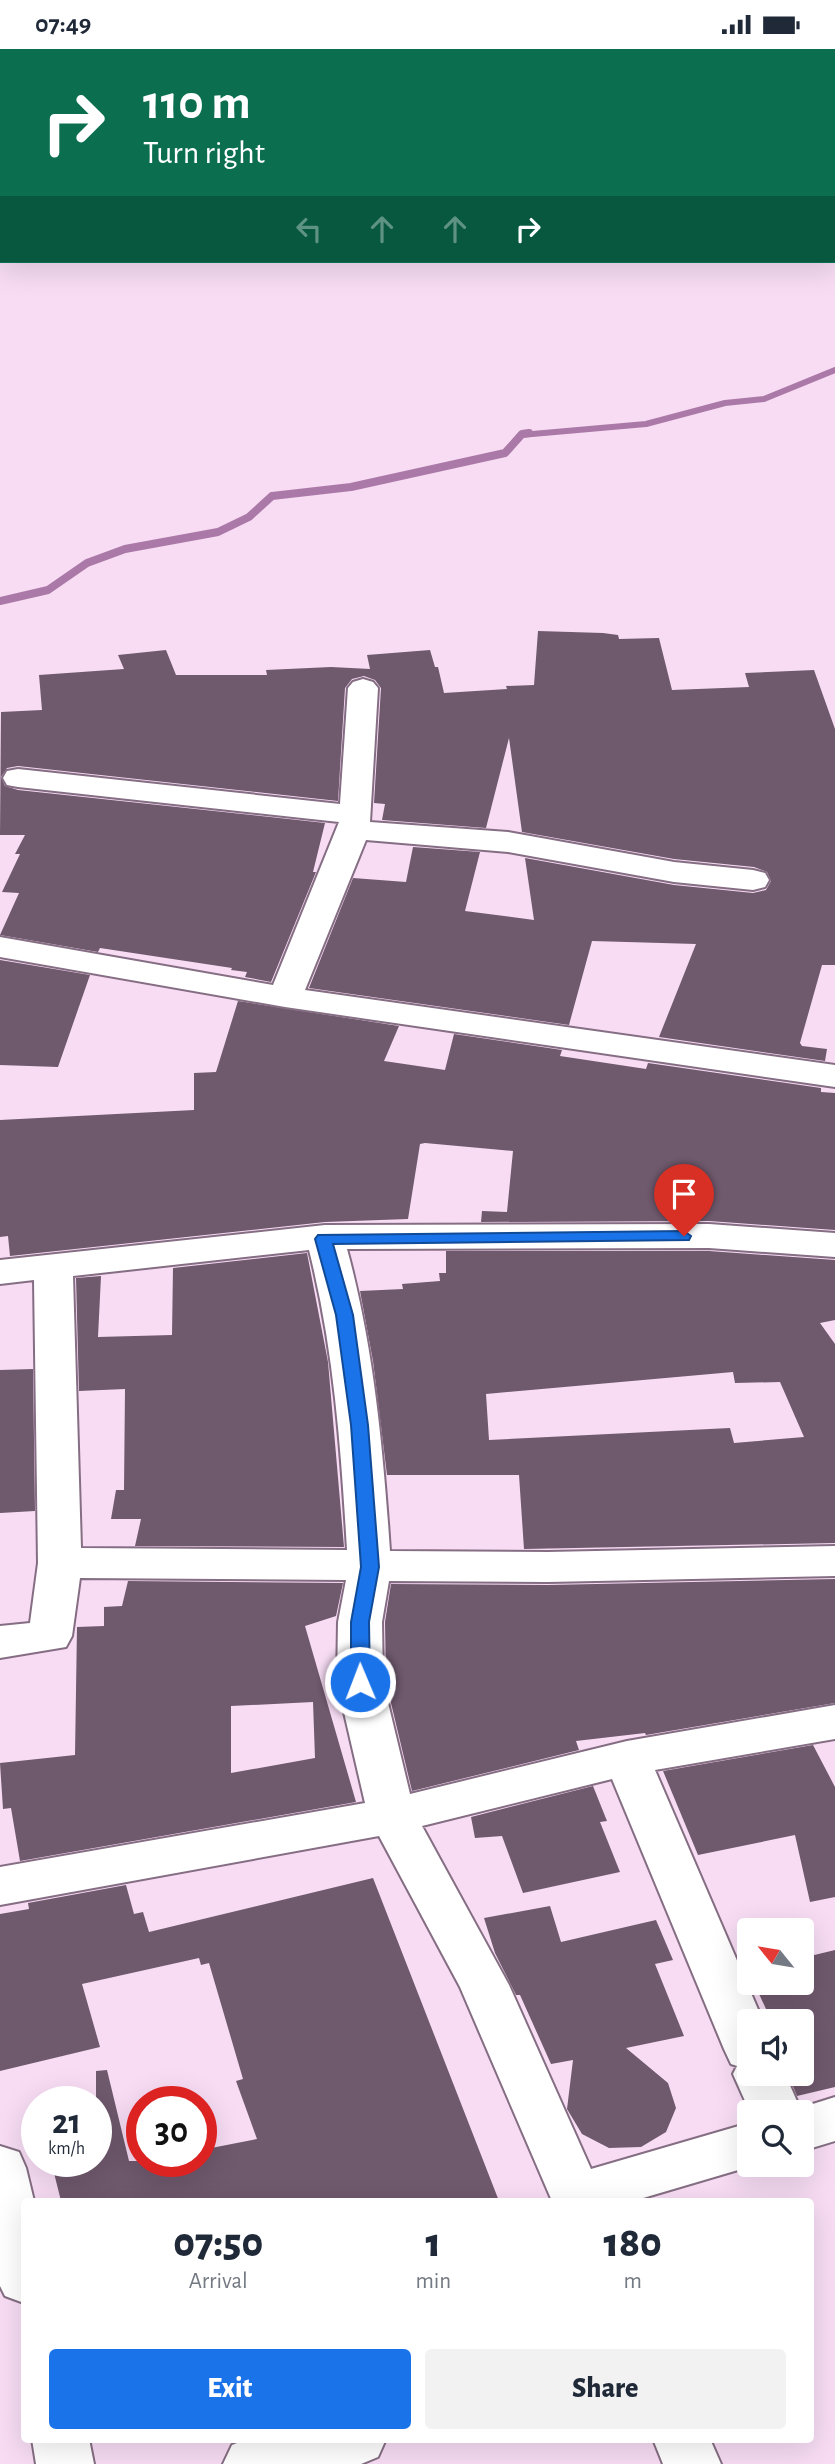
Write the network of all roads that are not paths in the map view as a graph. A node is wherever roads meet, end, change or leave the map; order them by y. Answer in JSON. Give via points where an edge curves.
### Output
{"nodes":[{"id":1,"x":363,"y":688,"type":"dead end"},
{"id":2,"x":18,"y":778,"type":"dead end"},
{"id":3,"x":356,"y":823,"type":"junction"},
{"id":4,"x":753,"y":880,"type":"dead end"},
{"id":5,"x":0,"y":947,"type":"edge"},
{"id":6,"x":285,"y":997,"type":"junction"},
{"id":7,"x":835,"y":1076,"type":"edge"},
{"id":8,"x":325,"y":1237,"type":"junction"},
{"id":9,"x":835,"y":1245,"type":"edge"},
{"id":10,"x":53,"y":1267,"type":"junction"},
{"id":11,"x":0,"y":1272,"type":"edge"},
{"id":12,"x":835,"y":1561,"type":"edge"},
{"id":13,"x":60,"y":1563,"type":"junction"},
{"id":14,"x":370,"y":1567,"type":"junction"},
{"id":15,"x":0,"y":1642,"type":"edge"},
{"id":16,"x":835,"y":1722,"type":"edge"},
{"id":17,"x":626,"y":1758,"type":"junction"},
{"id":18,"x":392,"y":1816,"type":"junction"},
{"id":19,"x":0,"y":1886,"type":"edge"},
{"id":20,"x":737,"y":2021,"type":"edge"},
{"id":21,"x":835,"y":2119,"type":"edge"},
{"id":22,"x":814,"y":2125,"type":"edge"},
{"id":23,"x":737,"y":2149,"type":"edge"},
{"id":24,"x":0,"y":2168,"type":"edge"},
{"id":25,"x":577,"y":2198,"type":"edge"},
{"id":26,"x":580,"y":2198,"type":"edge"},
{"id":27,"x":21,"y":2265,"type":"edge"},
{"id":28,"x":61,"y":2443,"type":"edge"},
{"id":29,"x":341,"y":2443,"type":"edge"},
{"id":30,"x":683,"y":2443,"type":"edge"},
{"id":31,"x":65,"y":2464,"type":"edge"},
{"id":32,"x":252,"y":2464,"type":"edge"},
{"id":33,"x":692,"y":2464,"type":"edge"}],
"edges":[{"from":1,"to":3,"type":"street"},
{"from":2,"to":3,"type":"street"},
{"from":3,"to":4,"type":"street"},
{"from":3,"to":6,"type":"street"},
{"from":5,"to":6,"type":"street"},
{"from":6,"to":7,"type":"street"},
{"from":8,"to":9,"type":"street","via":[[709,1236]]},
{"from":8,"to":10,"type":"street"},
{"from":8,"to":14,"type":"street","via":[[345,1315],[357,1397]]},
{"from":10,"to":11,"type":"street"},
{"from":10,"to":13,"type":"street"},
{"from":12,"to":14,"type":"street"},
{"from":13,"to":14,"type":"street"},
{"from":13,"to":15,"type":"street","via":[[50,1636]]},
{"from":14,"to":18,"type":"street","via":[[360,1622],[360,1682]]},
{"from":16,"to":17,"type":"street"},
{"from":17,"to":18,"type":"street"},
{"from":17,"to":20,"type":"street"},
{"from":18,"to":19,"type":"street"},
{"from":18,"to":25,"type":"street","via":[[484,1985]]},
{"from":21,"to":22,"type":"street"},
{"from":23,"to":26,"type":"street"},
{"from":24,"to":27,"type":"street"},
{"from":28,"to":31,"type":"street"},
{"from":29,"to":32,"type":"street"},
{"from":30,"to":33,"type":"street"}]}
